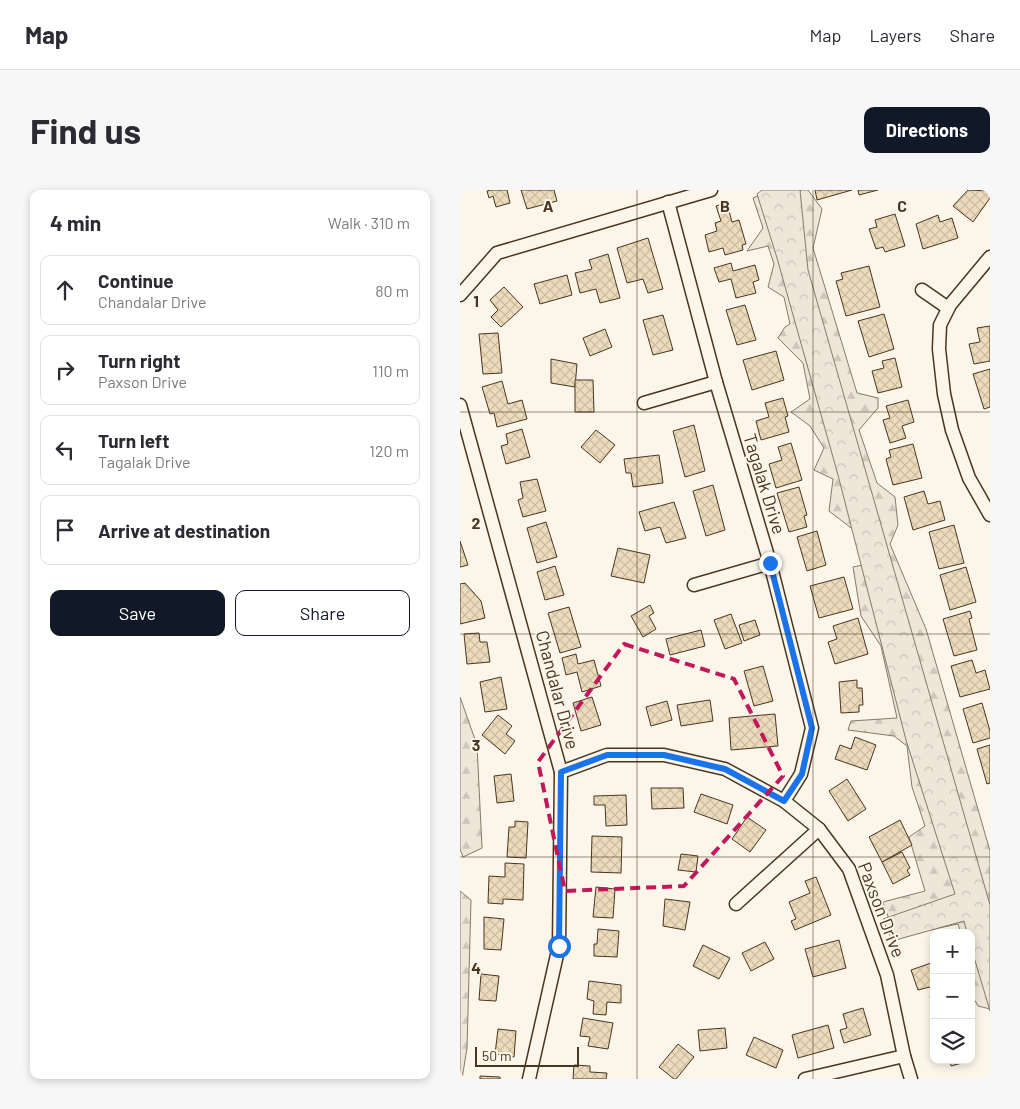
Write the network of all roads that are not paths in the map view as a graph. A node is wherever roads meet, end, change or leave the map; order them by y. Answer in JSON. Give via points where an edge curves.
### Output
{"nodes":[{"id":1,"x":711,"y":190,"type":"edge"},
{"id":2,"x":668,"y":202,"type":"junction"},
{"id":3,"x":990,"y":257,"type":"edge"},
{"id":4,"x":922,"y":290,"type":"dead end"},
{"id":5,"x":460,"y":295,"type":"edge"},
{"id":6,"x":948,"y":308,"type":"junction"},
{"id":7,"x":716,"y":382,"type":"junction"},
{"id":8,"x":644,"y":403,"type":"dead end"},
{"id":9,"x":460,"y":405,"type":"edge"},
{"id":10,"x":990,"y":515,"type":"edge"},
{"id":11,"x":770,"y":563,"type":"junction"},
{"id":12,"x":694,"y":585,"type":"dead end"},
{"id":13,"x":561,"y":772,"type":"junction"},
{"id":14,"x":784,"y":801,"type":"junction"},
{"id":15,"x":819,"y":829,"type":"junction"},
{"id":16,"x":736,"y":904,"type":"dead end"},
{"id":17,"x":904,"y":1056,"type":"junction"},
{"id":18,"x":529,"y":1079,"type":"edge"},
{"id":19,"x":805,"y":1079,"type":"edge"},
{"id":20,"x":911,"y":1079,"type":"edge"}],
"edges":[{"from":1,"to":2,"type":"street"},
{"from":2,"to":5,"type":"street","via":[[497,253]]},
{"from":2,"to":7,"type":"street","name":"Tagalak Drive"},
{"from":3,"to":6,"type":"street"},
{"from":4,"to":6,"type":"street"},
{"from":6,"to":10,"type":"street","via":[[940,325],[938,349],[944,394],[952,430],[969,478]]},
{"from":7,"to":8,"type":"street"},
{"from":7,"to":11,"type":"street","name":"Tagalak Drive"},
{"from":9,"to":13,"type":"street","name":"Chandalar Drive"},
{"from":11,"to":12,"type":"street"},
{"from":11,"to":14,"type":"street","name":"Tagalak Drive","via":[[812,728],[802,774]]},
{"from":13,"to":14,"type":"street","name":"Paxson Drive","via":[[607,755],[664,755],[725,769]]},
{"from":13,"to":18,"type":"street","name":"Chandalar Drive","via":[[559,946]]},
{"from":14,"to":15,"type":"street","name":"Paxson Drive"},
{"from":15,"to":16,"type":"street"},
{"from":15,"to":17,"type":"street","name":"Paxson Drive","via":[[849,869],[887,975]]},
{"from":17,"to":19,"type":"street"},
{"from":17,"to":20,"type":"street","name":"Paxson Drive"}]}
